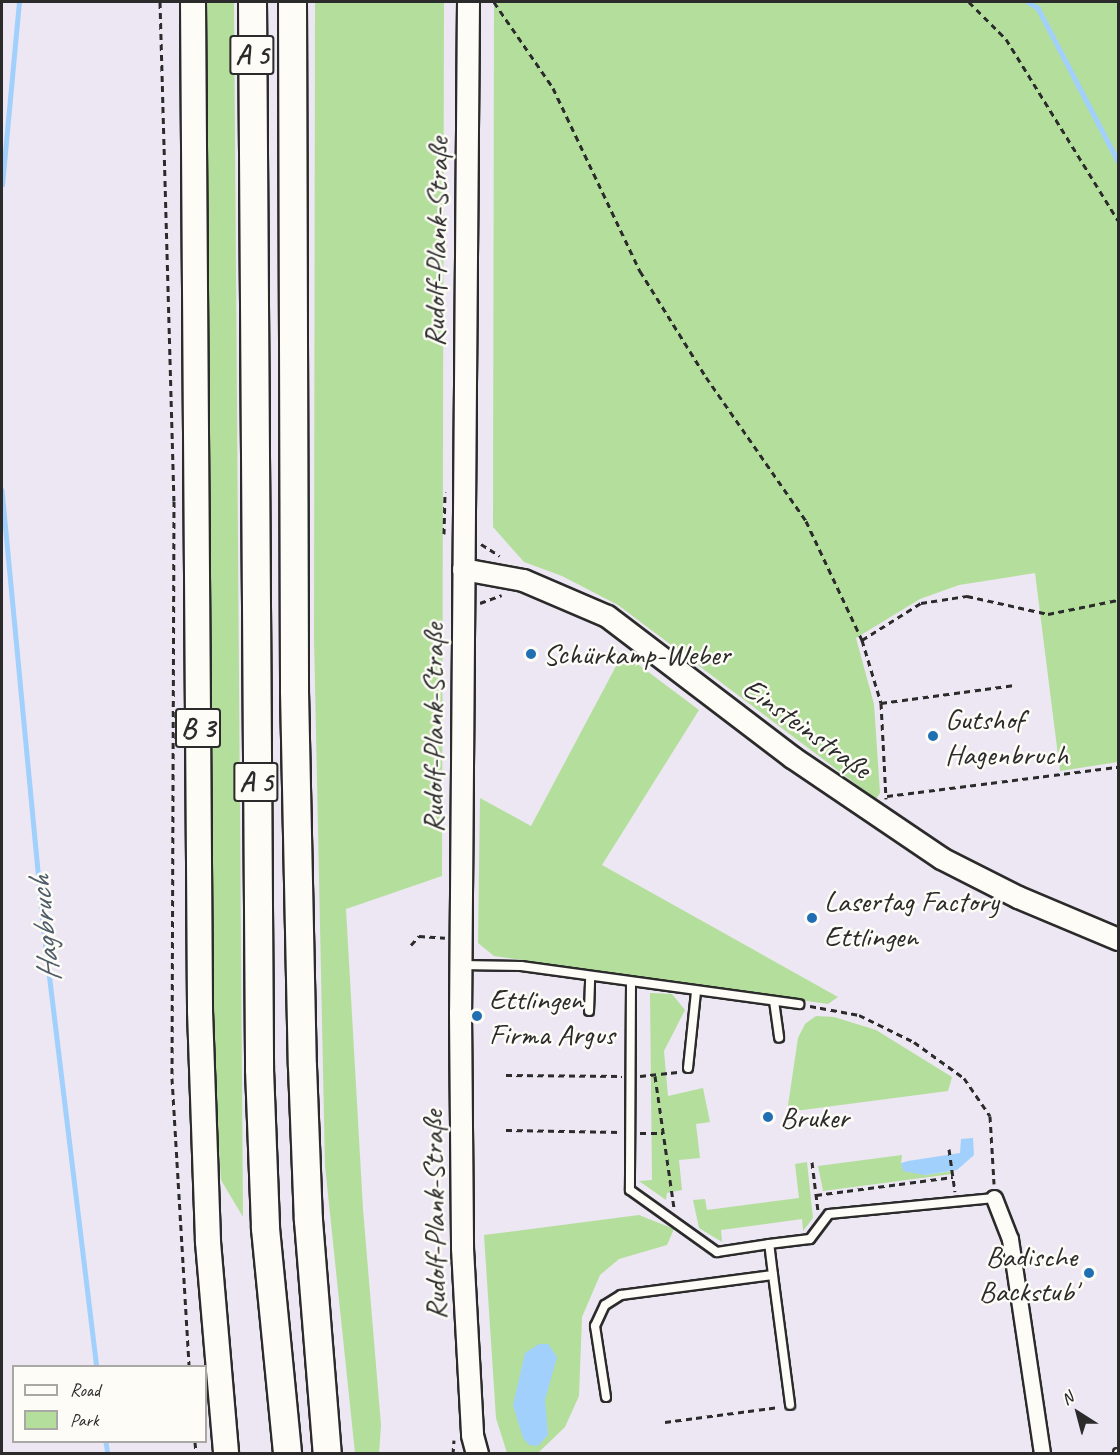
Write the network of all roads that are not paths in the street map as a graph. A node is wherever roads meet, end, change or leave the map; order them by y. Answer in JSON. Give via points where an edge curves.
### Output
{"nodes":[{"id":1,"x":193,"y":2,"type":"edge"},
{"id":2,"x":252,"y":2,"type":"edge"},
{"id":3,"x":292,"y":2,"type":"edge"},
{"id":4,"x":468,"y":2,"type":"edge"},
{"id":5,"x":463,"y":569,"type":"junction"},
{"id":6,"x":1119,"y":939,"type":"edge"},
{"id":7,"x":459,"y":965,"type":"junction"},
{"id":8,"x":590,"y":977,"type":"junction"},
{"id":9,"x":631,"y":984,"type":"junction"},
{"id":10,"x":696,"y":992,"type":"junction"},
{"id":11,"x":774,"y":1001,"type":"junction"},
{"id":12,"x":799,"y":1005,"type":"road end"},
{"id":13,"x":589,"y":1011,"type":"dead end"},
{"id":14,"x":779,"y":1038,"type":"dead end"},
{"id":15,"x":688,"y":1068,"type":"road end"},
{"id":16,"x":994,"y":1198,"type":"joint"},
{"id":17,"x":769,"y":1244,"type":"junction"},
{"id":18,"x":773,"y":1275,"type":"junction"},
{"id":19,"x":606,"y":1397,"type":"dead end"},
{"id":20,"x":790,"y":1405,"type":"road end"},
{"id":21,"x":226,"y":1454,"type":"edge"},
{"id":22,"x":287,"y":1454,"type":"edge"},
{"id":23,"x":327,"y":1454,"type":"edge"},
{"id":24,"x":477,"y":1454,"type":"edge"},
{"id":25,"x":1042,"y":1454,"type":"edge"}],
"edges":[{"from":1,"to":21,"type":"main road","number":"B 3","via":[[200,1011],[208,1242]]},
{"from":2,"to":22,"type":"highway","number":"A 5","via":[[259,1069],[265,1228]]},
{"from":3,"to":23,"type":"highway","number":"A 5","via":[[294,680],[302,1054],[308,1220]]},
{"from":4,"to":5,"type":"main road","name":"Rudolf-Plank-Straße"},
{"from":5,"to":6,"type":"main road","name":"Einsteinstraße","via":[[523,580],[607,616],[761,734],[951,863]]},
{"from":5,"to":7,"type":"main road","name":"Rudolf-Plank-Straße","via":[[464,770]]},
{"from":7,"to":8,"type":"lane","via":[[521,966]]},
{"from":7,"to":24,"type":"main road","name":"Rudolf-Plank-Straße","via":[[462,1248],[472,1435]]},
{"from":8,"to":9,"type":"lane"},
{"from":8,"to":13,"type":"lane"},
{"from":9,"to":10,"type":"lane"},
{"from":9,"to":17,"type":"lane","via":[[630,1190],[717,1252]]},
{"from":10,"to":11,"type":"lane"},
{"from":10,"to":15,"type":"lane"},
{"from":11,"to":12,"type":"lane"},
{"from":11,"to":14,"type":"lane"},
{"from":16,"to":17,"type":"lane","via":[[829,1214],[810,1239]]},
{"from":16,"to":25,"type":"street","via":[[1010,1239]]},
{"from":17,"to":18,"type":"lane"},
{"from":18,"to":19,"type":"lane","via":[[621,1295],[605,1305],[595,1326]]},
{"from":18,"to":20,"type":"lane"}]}
